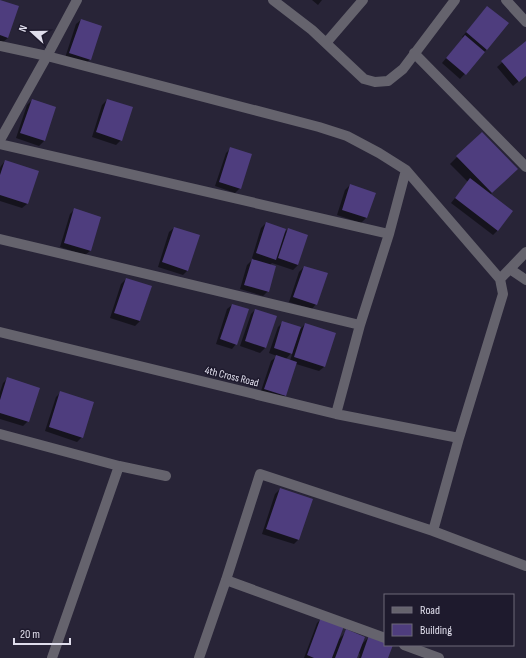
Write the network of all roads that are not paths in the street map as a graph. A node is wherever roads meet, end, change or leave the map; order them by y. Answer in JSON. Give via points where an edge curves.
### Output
{"nodes":[{"id":1,"x":77,"y":0,"type":"edge"},
{"id":2,"x":273,"y":0,"type":"edge"},
{"id":3,"x":362,"y":0,"type":"edge"},
{"id":4,"x":456,"y":0,"type":"edge"},
{"id":5,"x":506,"y":0,"type":"edge"},
{"id":6,"x":526,"y":22,"type":"edge"},
{"id":7,"x":326,"y":44,"type":"junction"},
{"id":8,"x":0,"y":46,"type":"edge"},
{"id":9,"x":414,"y":54,"type":"junction"},
{"id":10,"x":47,"y":56,"type":"junction"},
{"id":11,"x":0,"y":140,"type":"edge"},
{"id":12,"x":0,"y":144,"type":"edge"},
{"id":13,"x":526,"y":167,"type":"edge"},
{"id":14,"x":406,"y":170,"type":"junction"},
{"id":15,"x":388,"y":234,"type":"junction"},
{"id":16,"x":0,"y":238,"type":"edge"},
{"id":17,"x":526,"y":252,"type":"edge"},
{"id":18,"x":510,"y":269,"type":"junction"},
{"id":19,"x":500,"y":279,"type":"junction"},
{"id":20,"x":526,"y":280,"type":"edge"},
{"id":21,"x":360,"y":325,"type":"junction"},
{"id":22,"x":0,"y":332,"type":"edge"},
{"id":23,"x":336,"y":414,"type":"junction"},
{"id":24,"x":0,"y":434,"type":"edge"},
{"id":25,"x":459,"y":438,"type":"junction"},
{"id":26,"x":119,"y":466,"type":"junction"},
{"id":27,"x":166,"y":476,"type":"dead end"},
{"id":28,"x":433,"y":531,"type":"junction"},
{"id":29,"x":526,"y":566,"type":"edge"},
{"id":30,"x":226,"y":580,"type":"junction"},
{"id":31,"x":384,"y":638,"type":"edge"},
{"id":32,"x":407,"y":646,"type":"edge"},
{"id":33,"x":52,"y":658,"type":"edge"},
{"id":34,"x":199,"y":658,"type":"edge"},
{"id":35,"x":439,"y":658,"type":"edge"}],
"edges":[{"from":1,"to":10,"type":"street"},
{"from":2,"to":7,"type":"street"},
{"from":3,"to":7,"type":"street"},
{"from":4,"to":9,"type":"street"},
{"from":5,"to":6,"type":"street"},
{"from":7,"to":9,"type":"street","via":[[364,79],[375,82],[388,81],[403,69]]},
{"from":8,"to":10,"type":"street"},
{"from":9,"to":13,"type":"street"},
{"from":10,"to":11,"type":"street"},
{"from":10,"to":14,"type":"street","via":[[319,126],[347,136]]},
{"from":12,"to":15,"type":"street"},
{"from":14,"to":15,"type":"street"},
{"from":14,"to":19,"type":"street"},
{"from":15,"to":21,"type":"street"},
{"from":16,"to":21,"type":"street"},
{"from":17,"to":18,"type":"street"},
{"from":18,"to":19,"type":"street"},
{"from":18,"to":20,"type":"street"},
{"from":19,"to":25,"type":"street","via":[[503,294]]},
{"from":21,"to":23,"type":"street"},
{"from":22,"to":23,"type":"street","name":"4th Cross Road"},
{"from":23,"to":25,"type":"street","name":"4th Cross Road"},
{"from":24,"to":26,"type":"street"},
{"from":25,"to":28,"type":"street"},
{"from":26,"to":27,"type":"street"},
{"from":26,"to":33,"type":"street"},
{"from":28,"to":29,"type":"street"},
{"from":28,"to":30,"type":"street","via":[[260,474]]},
{"from":30,"to":31,"type":"street"},
{"from":30,"to":34,"type":"street"},
{"from":32,"to":35,"type":"street"}]}
